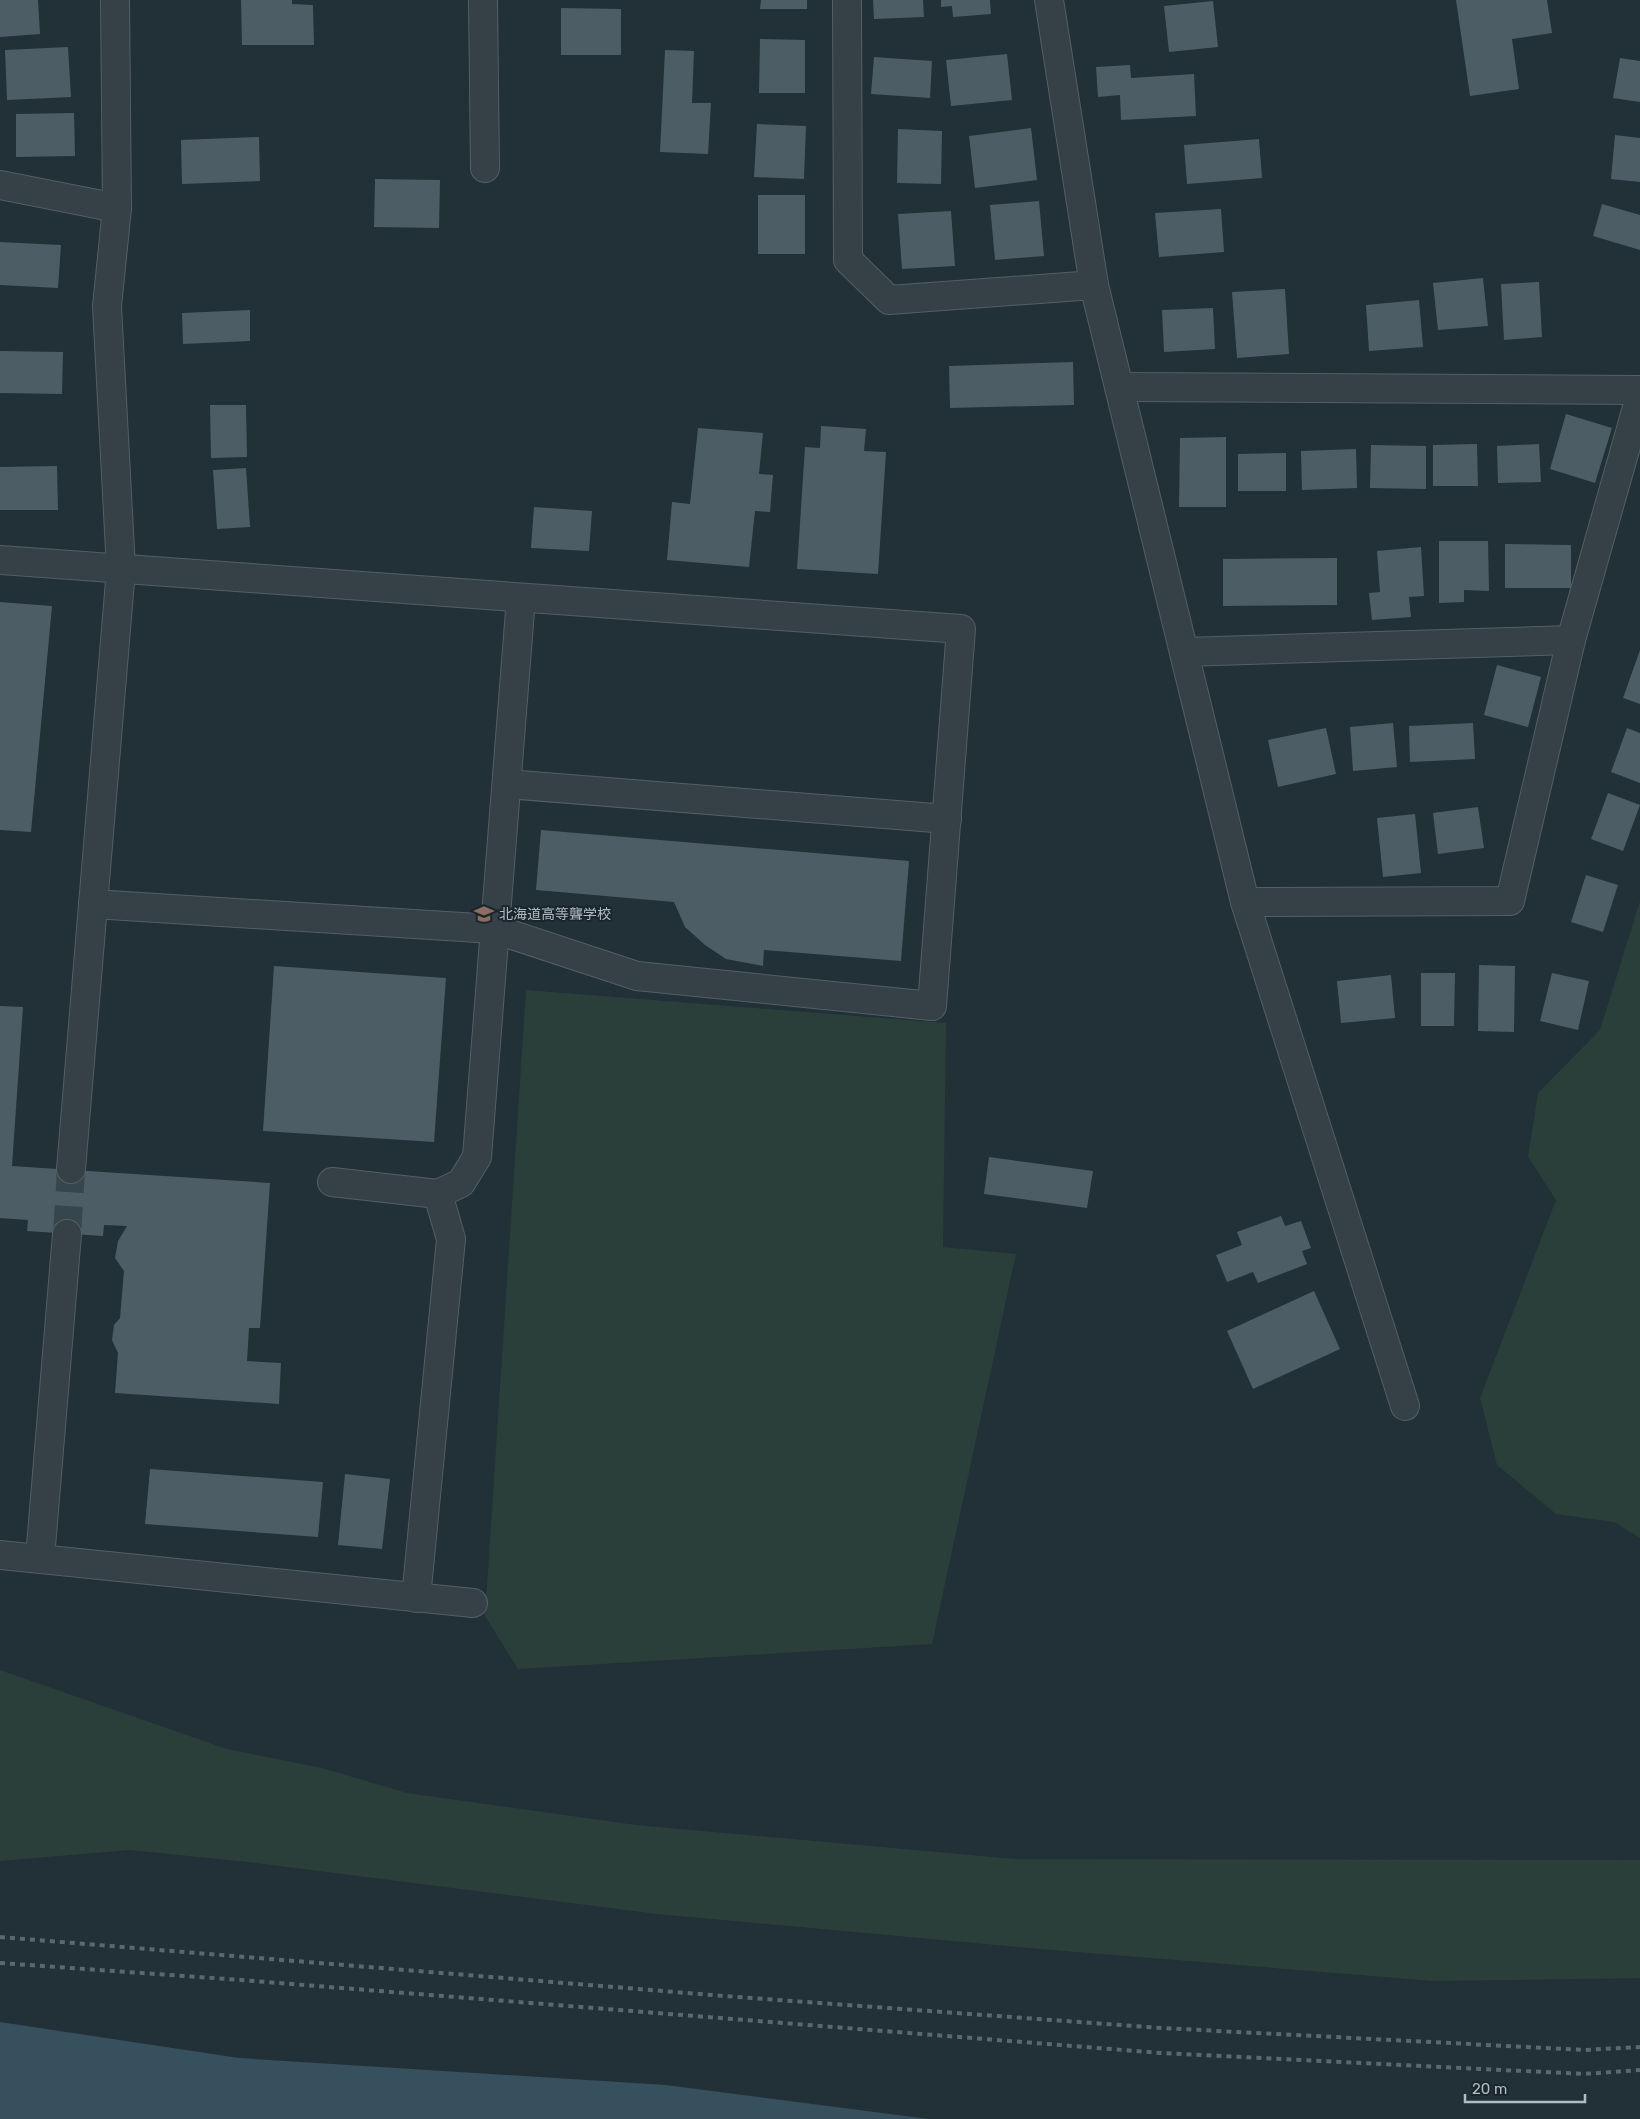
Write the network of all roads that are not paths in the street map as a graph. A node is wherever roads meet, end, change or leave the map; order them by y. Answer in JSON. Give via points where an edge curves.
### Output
{"nodes":[{"id":1,"x":115,"y":0,"type":"edge"},
{"id":2,"x":483,"y":0,"type":"edge"},
{"id":3,"x":847,"y":0,"type":"edge"},
{"id":4,"x":1049,"y":0,"type":"edge"},
{"id":5,"x":485,"y":168,"type":"dead end"},
{"id":6,"x":0,"y":185,"type":"edge"},
{"id":7,"x":117,"y":208,"type":"junction"},
{"id":8,"x":1094,"y":285,"type":"junction"},
{"id":9,"x":1121,"y":387,"type":"junction"},
{"id":10,"x":1640,"y":390,"type":"edge"},
{"id":11,"x":1640,"y":397,"type":"edge"},
{"id":12,"x":0,"y":560,"type":"edge"},
{"id":13,"x":121,"y":569,"type":"junction"},
{"id":14,"x":522,"y":598,"type":"junction"},
{"id":15,"x":1571,"y":640,"type":"junction"},
{"id":16,"x":1184,"y":652,"type":"junction"},
{"id":17,"x":507,"y":784,"type":"junction"},
{"id":18,"x":947,"y":819,"type":"junction"},
{"id":19,"x":1245,"y":902,"type":"junction"},
{"id":20,"x":93,"y":904,"type":"junction"},
{"id":21,"x":494,"y":929,"type":"junction"},
{"id":22,"x":71,"y":1169,"type":"tunnel mouth"},
{"id":23,"x":332,"y":1182,"type":"dead end"},
{"id":24,"x":438,"y":1194,"type":"junction"},
{"id":25,"x":66,"y":1234,"type":"tunnel mouth"},
{"id":26,"x":1405,"y":1406,"type":"dead end"},
{"id":27,"x":0,"y":1555,"type":"edge"},
{"id":28,"x":40,"y":1558,"type":"junction"},
{"id":29,"x":416,"y":1598,"type":"junction"},
{"id":30,"x":472,"y":1603,"type":"dead end"}],
"edges":[{"from":1,"to":7,"type":"street"},
{"from":2,"to":5,"type":"street"},
{"from":3,"to":8,"type":"street","via":[[848,260],[889,300]]},
{"from":4,"to":8,"type":"street"},
{"from":6,"to":7,"type":"street"},
{"from":7,"to":13,"type":"street","via":[[107,306]]},
{"from":8,"to":9,"type":"street"},
{"from":9,"to":10,"type":"street"},
{"from":9,"to":16,"type":"street"},
{"from":11,"to":15,"type":"street"},
{"from":12,"to":13,"type":"street"},
{"from":13,"to":14,"type":"street"},
{"from":13,"to":20,"type":"street"},
{"from":14,"to":17,"type":"street"},
{"from":14,"to":18,"type":"street","via":[[961,629]]},
{"from":15,"to":16,"type":"street"},
{"from":15,"to":19,"type":"street","via":[[1510,901]]},
{"from":16,"to":19,"type":"street"},
{"from":17,"to":18,"type":"street"},
{"from":17,"to":21,"type":"street"},
{"from":18,"to":21,"type":"street","via":[[932,1006],[637,976]]},
{"from":19,"to":26,"type":"street"},
{"from":20,"to":21,"type":"street"},
{"from":20,"to":22,"type":"street"},
{"from":21,"to":24,"type":"street","via":[[477,1157],[461,1183]]},
{"from":23,"to":24,"type":"street"},
{"from":24,"to":29,"type":"street","via":[[451,1239]]},
{"from":25,"to":28,"type":"street"},
{"from":27,"to":28,"type":"street"},
{"from":28,"to":29,"type":"street"},
{"from":29,"to":30,"type":"street"}]}
